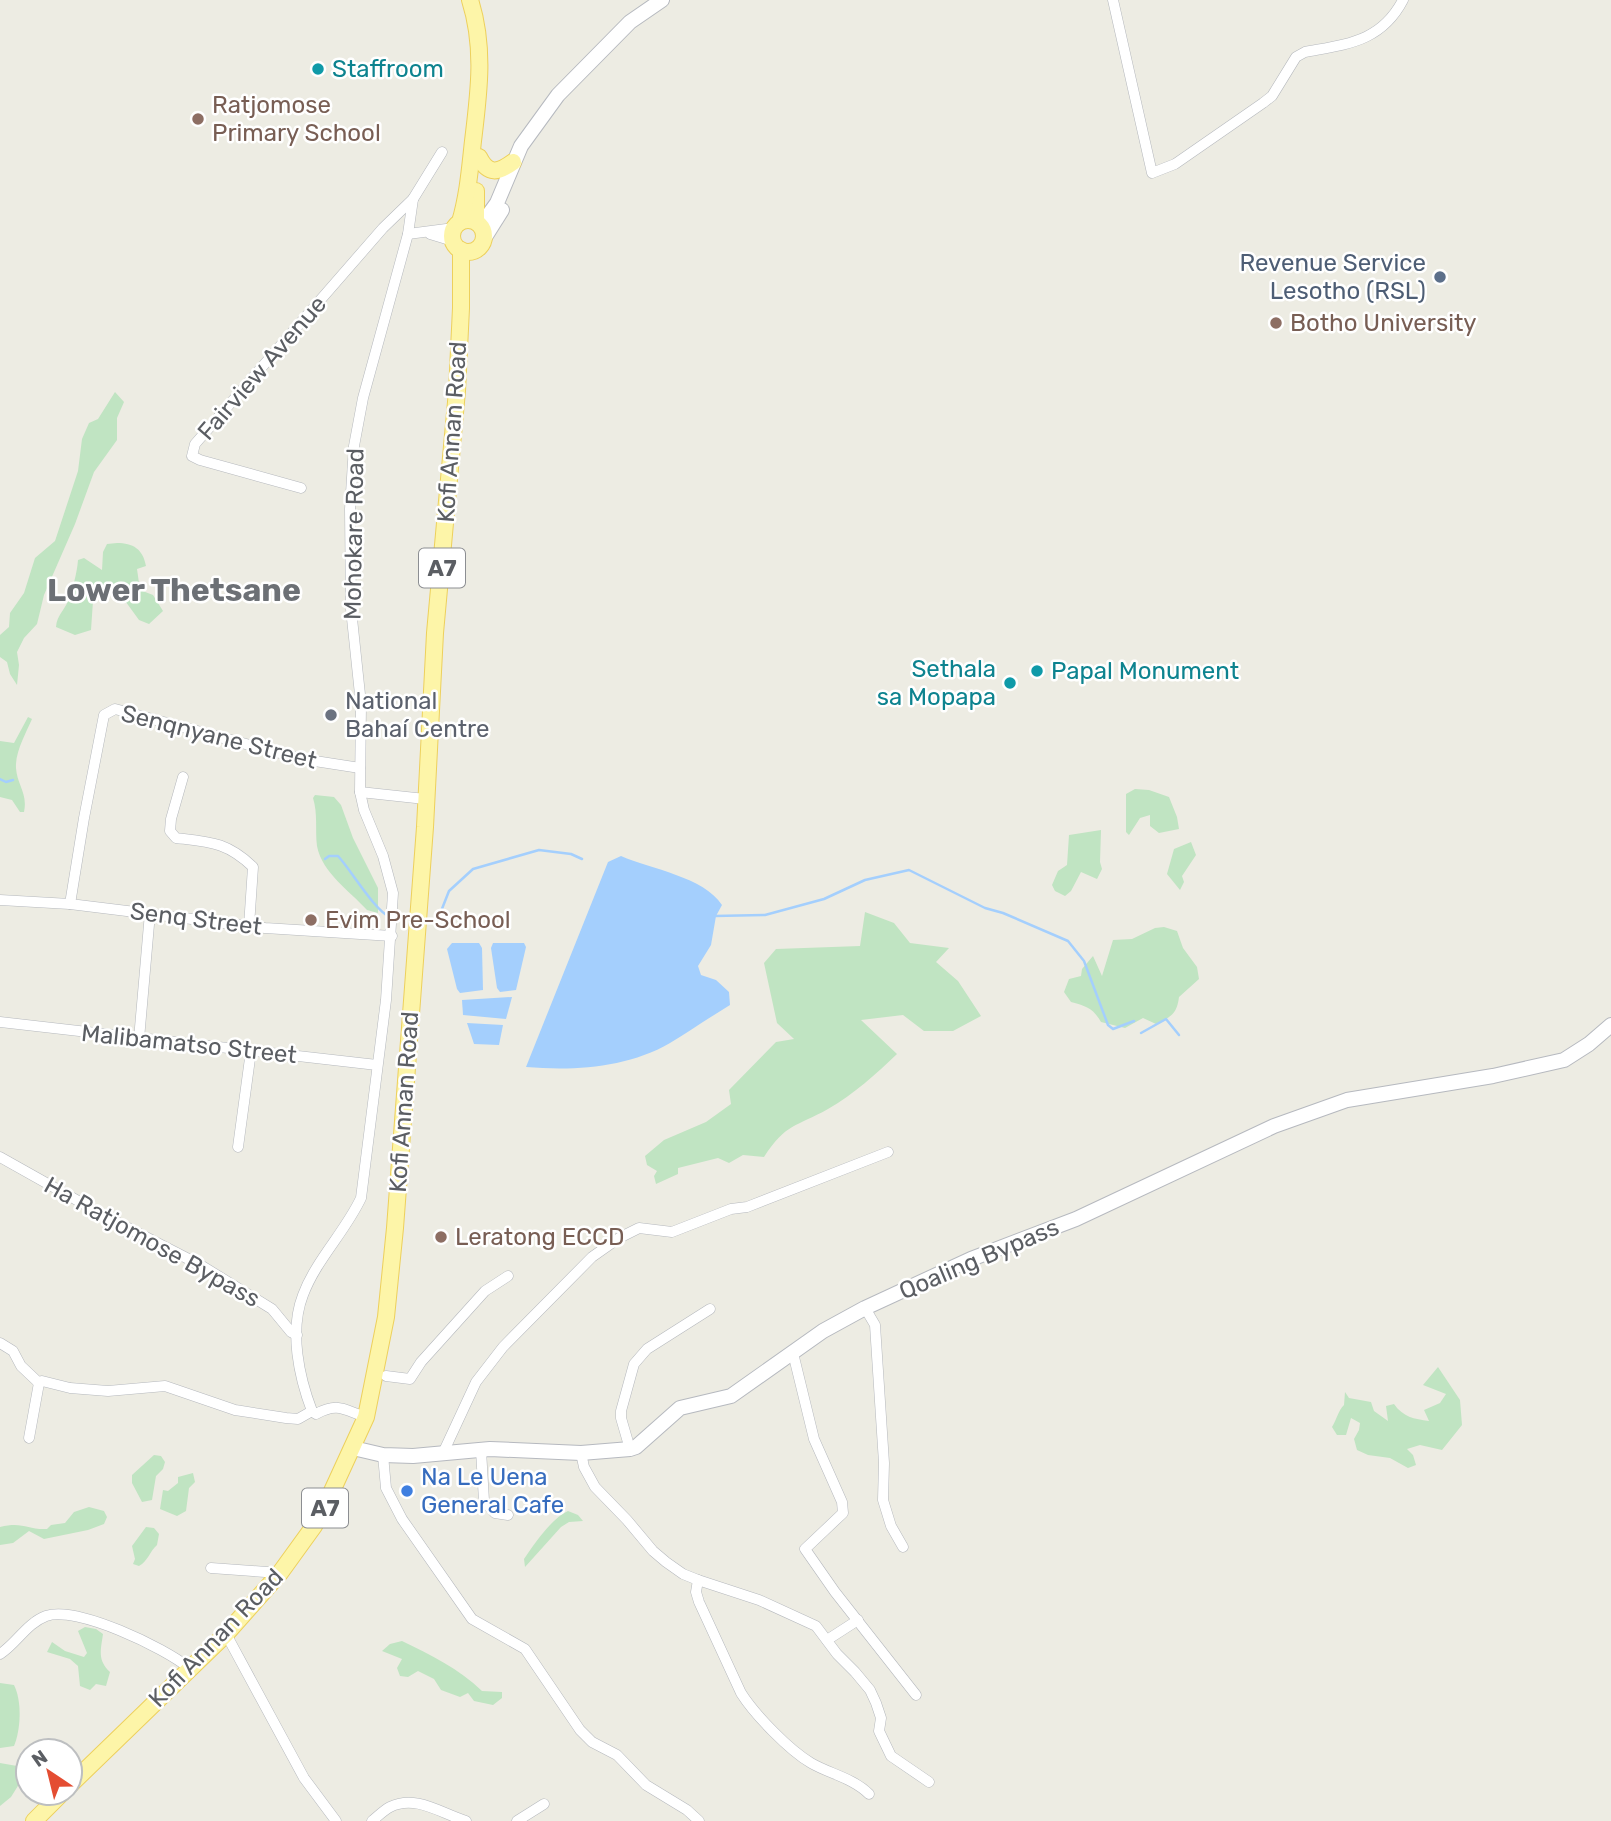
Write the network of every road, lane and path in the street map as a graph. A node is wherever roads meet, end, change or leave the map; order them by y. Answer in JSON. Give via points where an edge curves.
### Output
{"nodes":[{"id":1,"x":470,"y":0,"type":"edge"},
{"id":2,"x":662,"y":0,"type":"edge"},
{"id":3,"x":1112,"y":0,"type":"edge"},
{"id":4,"x":1404,"y":0,"type":"edge"},
{"id":5,"x":571,"y":84,"type":"junction"},
{"id":6,"x":478,"y":112,"type":"junction"},
{"id":7,"x":442,"y":152,"type":"dead end"},
{"id":8,"x":480,"y":157,"type":"junction"},
{"id":9,"x":513,"y":162,"type":"junction"},
{"id":10,"x":413,"y":200,"type":"junction"},
{"id":11,"x":408,"y":234,"type":"junction"},
{"id":12,"x":468,"y":234,"type":"junction"},
{"id":13,"x":301,"y":488,"type":"dead end"},
{"id":14,"x":360,"y":768,"type":"junction"},
{"id":15,"x":183,"y":777,"type":"dead end"},
{"id":16,"x":360,"y":792,"type":"junction"},
{"id":17,"x":425,"y":799,"type":"junction"},
{"id":18,"x":0,"y":900,"type":"edge"},
{"id":19,"x":70,"y":904,"type":"junction"},
{"id":20,"x":150,"y":913,"type":"junction"},
{"id":21,"x":248,"y":926,"type":"junction"},
{"id":22,"x":392,"y":936,"type":"junction"},
{"id":23,"x":0,"y":1022,"type":"edge"},
{"id":24,"x":1611,"y":1025,"type":"edge"},
{"id":25,"x":139,"y":1038,"type":"junction"},
{"id":26,"x":251,"y":1051,"type":"junction"},
{"id":27,"x":377,"y":1065,"type":"junction"},
{"id":28,"x":238,"y":1147,"type":"dead end"},
{"id":29,"x":888,"y":1152,"type":"dead end"},
{"id":30,"x":0,"y":1157,"type":"edge"},
{"id":31,"x":508,"y":1276,"type":"dead end"},
{"id":32,"x":865,"y":1308,"type":"junction"},
{"id":33,"x":710,"y":1309,"type":"dead end"},
{"id":34,"x":297,"y":1335,"type":"junction"},
{"id":35,"x":0,"y":1343,"type":"edge"},
{"id":36,"x":793,"y":1353,"type":"junction"},
{"id":37,"x":386,"y":1376,"type":"dead end"},
{"id":38,"x":39,"y":1383,"type":"junction"},
{"id":39,"x":312,"y":1411,"type":"junction"},
{"id":40,"x":366,"y":1417,"type":"junction"},
{"id":41,"x":29,"y":1438,"type":"dead end"},
{"id":42,"x":354,"y":1448,"type":"junction"},
{"id":43,"x":630,"y":1449,"type":"junction"},
{"id":44,"x":481,"y":1450,"type":"junction"},
{"id":45,"x":443,"y":1453,"type":"junction"},
{"id":46,"x":581,"y":1453,"type":"junction"},
{"id":47,"x":383,"y":1455,"type":"junction"},
{"id":48,"x":508,"y":1515,"type":"dead end"},
{"id":49,"x":904,"y":1547,"type":"dead end"},
{"id":50,"x":211,"y":1568,"type":"dead end"},
{"id":51,"x":280,"y":1573,"type":"junction"},
{"id":52,"x":698,"y":1580,"type":"junction"},
{"id":53,"x":858,"y":1620,"type":"junction"},
{"id":54,"x":226,"y":1634,"type":"junction"},
{"id":55,"x":827,"y":1640,"type":"junction"},
{"id":56,"x":0,"y":1654,"type":"edge"},
{"id":57,"x":189,"y":1668,"type":"junction"},
{"id":58,"x":916,"y":1695,"type":"dead end"},
{"id":59,"x":84,"y":1771,"type":"edge"},
{"id":60,"x":929,"y":1782,"type":"dead end"},
{"id":61,"x":869,"y":1794,"type":"dead end"},
{"id":62,"x":544,"y":1804,"type":"dead end"},
{"id":63,"x":48,"y":1807,"type":"edge"},
{"id":64,"x":34,"y":1821,"type":"edge"},
{"id":65,"x":337,"y":1821,"type":"edge"},
{"id":66,"x":372,"y":1821,"type":"edge"},
{"id":67,"x":466,"y":1821,"type":"edge"},
{"id":68,"x":517,"y":1821,"type":"edge"},
{"id":69,"x":699,"y":1821,"type":"edge"}],
"edges":[{"from":1,"to":6,"type":"main road","name":"Kofi Annan Road","number":"A7","via":[[480,59]]},
{"from":2,"to":5,"type":"main road","via":[[630,22]]},
{"from":3,"to":4,"type":"street","via":[[1152,173],[1175,164],[1272,96],[1296,57],[1360,41],[1390,22]]},
{"from":5,"to":9,"type":"main road","via":[[558,95]]},
{"from":5,"to":12,"type":"main road","via":[[526,150],[502,211]]},
{"from":6,"to":8,"type":"main road","name":"Kofi Annan Road","number":"A7"},
{"from":6,"to":12,"type":"main road","name":"Kofi Annan Road","number":"A7","via":[[467,199]]},
{"from":7,"to":10,"type":"street"},
{"from":8,"to":9,"type":"main road","via":[[492,172]]},
{"from":8,"to":12,"type":"main road","name":"Kofi Annan Road","number":"A7"},
{"from":9,"to":12,"type":"main road","via":[[497,203]]},
{"from":10,"to":11,"type":"street","name":"Mohokare Road"},
{"from":10,"to":13,"type":"street","name":"Fairview Avenue","via":[[383,228],[195,444],[192,456],[200,460]]},
{"from":11,"to":12,"type":"street"},
{"from":11,"to":14,"type":"street","name":"Mohokare Road","via":[[354,446],[351,609],[361,704]]},
{"from":12,"to":17,"type":"main road","name":"Kofi Annan Road","number":"A7"},
{"from":14,"to":16,"type":"street","name":"Mohokare Road"},
{"from":14,"to":19,"type":"street","name":"Senqnyane Street","via":[[303,760],[115,709],[104,715]]},
{"from":15,"to":21,"type":"street","via":[[170,831],[176,838],[214,842],[237,852],[253,867]]},
{"from":16,"to":17,"type":"street"},
{"from":16,"to":22,"type":"street","name":"Mohokare Road","via":[[393,893]]},
{"from":17,"to":40,"type":"main road","name":"Kofi Annan Road","number":"A7","via":[[390,1283]]},
{"from":18,"to":19,"type":"street","name":"Senq Street"},
{"from":19,"to":20,"type":"street","name":"Senq Street"},
{"from":20,"to":21,"type":"street","name":"Senq Street"},
{"from":20,"to":25,"type":"street"},
{"from":21,"to":22,"type":"street","name":"Senq Street"},
{"from":22,"to":27,"type":"street","name":"Mohokare Road"},
{"from":23,"to":25,"type":"street","name":"Malibamatso Street"},
{"from":24,"to":32,"type":"main road","name":"Qoaling Bypass","via":[[1564,1060],[1347,1100],[1316,1110]]},
{"from":25,"to":26,"type":"street","name":"Malibamatso Street"},
{"from":26,"to":27,"type":"street","name":"Malibamatso Street"},
{"from":26,"to":28,"type":"street"},
{"from":27,"to":34,"type":"street","name":"Mohokare Road","via":[[361,1198],[302,1296]]},
{"from":29,"to":45,"type":"street","via":[[672,1232],[639,1228],[619,1238],[574,1273],[503,1347],[476,1382]]},
{"from":30,"to":34,"type":"street","name":"Ha Ratjomose Bypass","via":[[202,1266],[272,1309]]},
{"from":31,"to":37,"type":"street","via":[[485,1291],[410,1378]]},
{"from":32,"to":36,"type":"main road","name":"Qoaling Bypass"},
{"from":32,"to":49,"type":"street","via":[[875,1325],[883,1500],[891,1527]]},
{"from":33,"to":43,"type":"street","via":[[647,1349],[634,1364],[621,1418]]},
{"from":34,"to":39,"type":"street","name":"Mohokare Road","via":[[300,1373]]},
{"from":35,"to":38,"type":"street","via":[[13,1351]]},
{"from":36,"to":43,"type":"main road","name":"Qoaling Bypass","via":[[731,1396],[680,1408]]},
{"from":36,"to":53,"type":"street","via":[[814,1439],[843,1513],[805,1549]]},
{"from":38,"to":39,"type":"street","via":[[108,1391],[165,1386],[235,1410],[298,1419]]},
{"from":38,"to":41,"type":"street"},
{"from":39,"to":40,"type":"street","via":[[343,1408]]},
{"from":40,"to":42,"type":"main road","name":"Kofi Annan Road","number":"A7"},
{"from":42,"to":47,"type":"main road"},
{"from":42,"to":51,"type":"main road","name":"Kofi Annan Road","number":"A7","via":[[314,1526]]},
{"from":43,"to":46,"type":"main road"},
{"from":44,"to":45,"type":"main road"},
{"from":44,"to":46,"type":"main road"},
{"from":44,"to":48,"type":"street","via":[[484,1501],[495,1513]]},
{"from":45,"to":47,"type":"main road"},
{"from":46,"to":52,"type":"street","via":[[595,1487],[653,1551]]},
{"from":47,"to":69,"type":"street","via":[[386,1488],[402,1520],[472,1619],[525,1649],[592,1742],[617,1755],[646,1785]]},
{"from":50,"to":51,"type":"street"},
{"from":51,"to":54,"type":"main road","name":"Kofi Annan Road","number":"A7"},
{"from":52,"to":55,"type":"street","via":[[759,1600],[816,1626]]},
{"from":52,"to":61,"type":"street","via":[[699,1602],[750,1707],[799,1755],[856,1782]]},
{"from":53,"to":55,"type":"street"},
{"from":53,"to":58,"type":"street"},
{"from":54,"to":57,"type":"main road","name":"Kofi Annan Road","number":"A7"},
{"from":54,"to":65,"type":"street","via":[[304,1778]]},
{"from":55,"to":60,"type":"street","via":[[873,1696],[881,1718],[879,1731],[891,1755]]},
{"from":56,"to":57,"type":"street","via":[[40,1619],[55,1615],[131,1634]]},
{"from":57,"to":59,"type":"main road","name":"Kofi Annan Road","number":"A7"},
{"from":62,"to":68,"type":"street"},
{"from":63,"to":64,"type":"main road"},
{"from":66,"to":67,"type":"street","via":[[390,1807],[408,1802]]}]}
